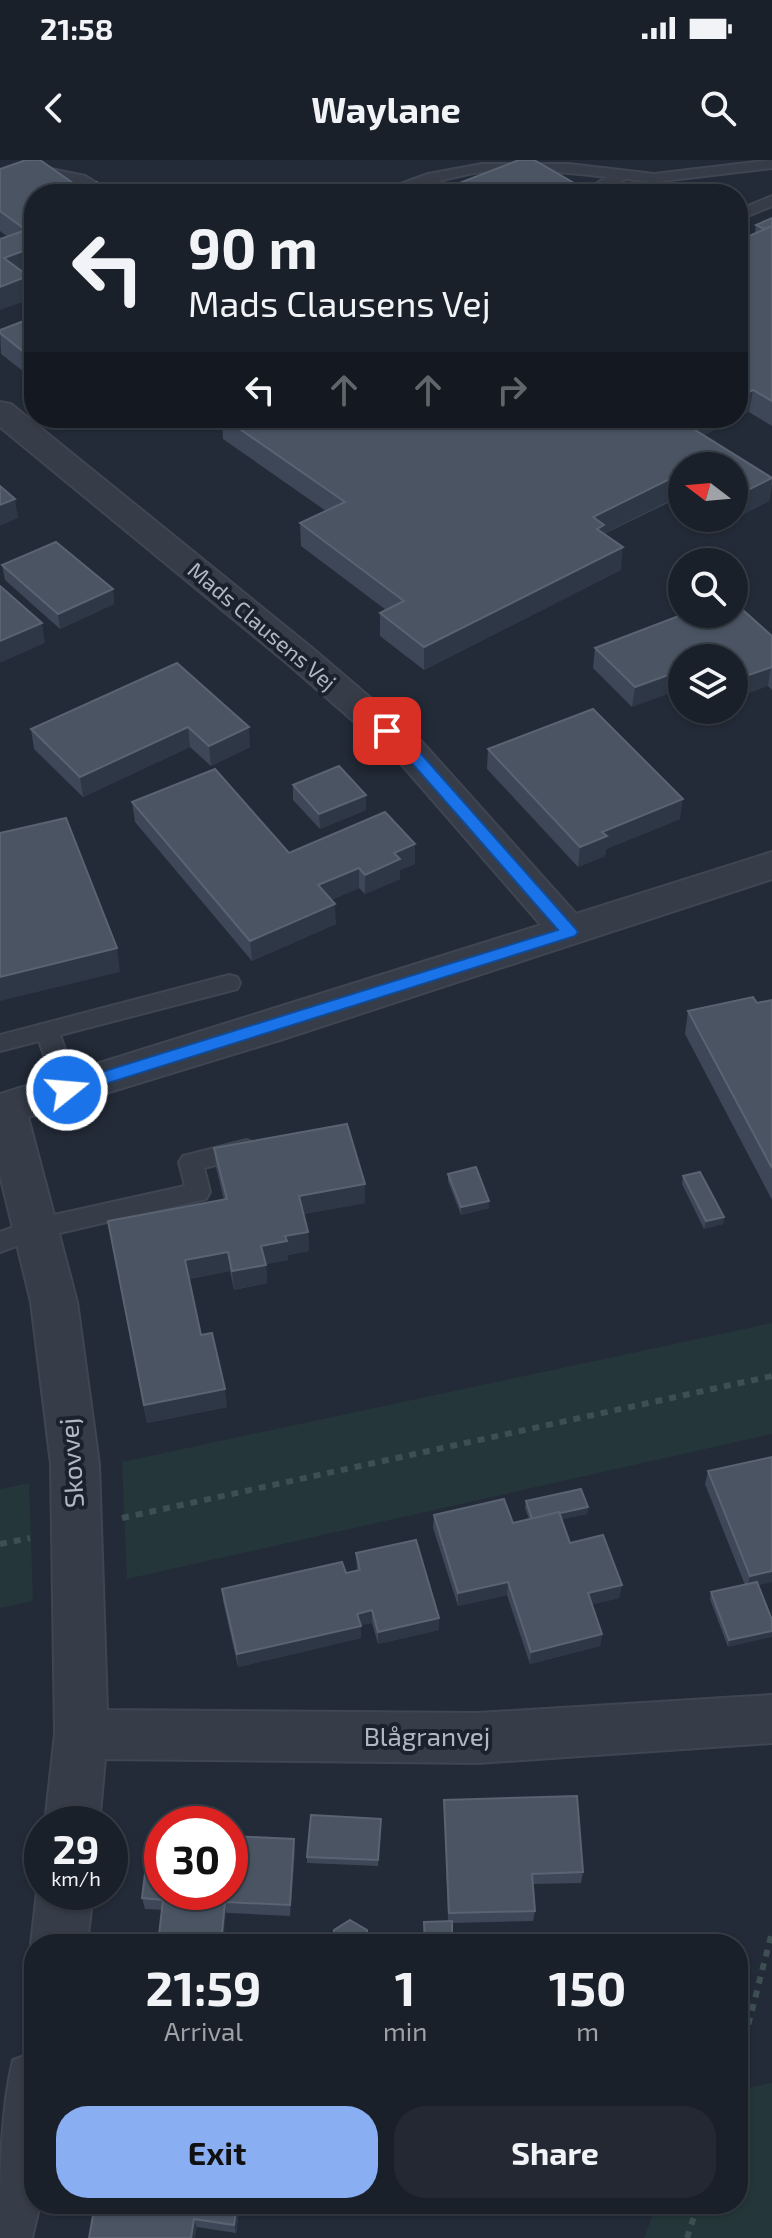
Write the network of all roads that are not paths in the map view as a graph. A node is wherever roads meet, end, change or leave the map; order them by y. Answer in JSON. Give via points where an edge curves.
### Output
{"nodes":[{"id":1,"x":772,"y":164,"type":"edge"},
{"id":2,"x":622,"y":175,"type":"junction"},
{"id":3,"x":91,"y":184,"type":"edge"},
{"id":4,"x":411,"y":184,"type":"edge"},
{"id":5,"x":605,"y":184,"type":"edge"},
{"id":6,"x":0,"y":187,"type":"edge"},
{"id":7,"x":772,"y":201,"type":"edge"},
{"id":8,"x":748,"y":211,"type":"edge"},
{"id":9,"x":0,"y":411,"type":"edge"},
{"id":10,"x":772,"y":865,"type":"edge"},
{"id":11,"x":569,"y":932,"type":"junction"},
{"id":12,"x":229,"y":983,"type":"dead end"},
{"id":13,"x":47,"y":1030,"type":"junction"},
{"id":14,"x":0,"y":1043,"type":"edge"},
{"id":15,"x":67,"y":1090,"type":"junction"},
{"id":16,"x":3,"y":1109,"type":"edge"},
{"id":17,"x":264,"y":1145,"type":"edge"},
{"id":18,"x":18,"y":1236,"type":"edge"},
{"id":19,"x":772,"y":1719,"type":"edge"},
{"id":20,"x":81,"y":1734,"type":"junction"},
{"id":21,"x":74,"y":1806,"type":"edge"},
{"id":22,"x":63,"y":1910,"type":"edge"},
{"id":23,"x":60,"y":1934,"type":"edge"},
{"id":24,"x":24,"y":2137,"type":"edge"},
{"id":25,"x":1,"y":2238,"type":"edge"}],
"edges":[{"from":1,"to":2,"type":"lane","via":[[654,178]]},
{"from":2,"to":4,"type":"lane","via":[[569,168],[482,168]]},
{"from":2,"to":5,"type":"lane"},
{"from":3,"to":6,"type":"lane","via":[[76,175],[49,171]]},
{"from":7,"to":8,"type":"lane"},
{"from":9,"to":11,"type":"street","name":"Mads Clausens Vej","via":[[409,750]]},
{"from":10,"to":11,"type":"street"},
{"from":11,"to":15,"type":"street"},
{"from":12,"to":13,"type":"lane"},
{"from":13,"to":14,"type":"lane"},
{"from":13,"to":15,"type":"lane"},
{"from":15,"to":16,"type":"street"},
{"from":16,"to":18,"type":"street","name":"Skovvej"},
{"from":17,"to":18,"type":"lane","via":[[191,1162],[198,1192]]},
{"from":18,"to":20,"type":"street","name":"Skovvej","via":[[54,1302],[75,1464]]},
{"from":19,"to":20,"type":"street","name":"Blågranvej","via":[[478,1738]]},
{"from":20,"to":21,"type":"street","name":"Skovvej"},
{"from":22,"to":23,"type":"street"},
{"from":24,"to":25,"type":"street"}]}
